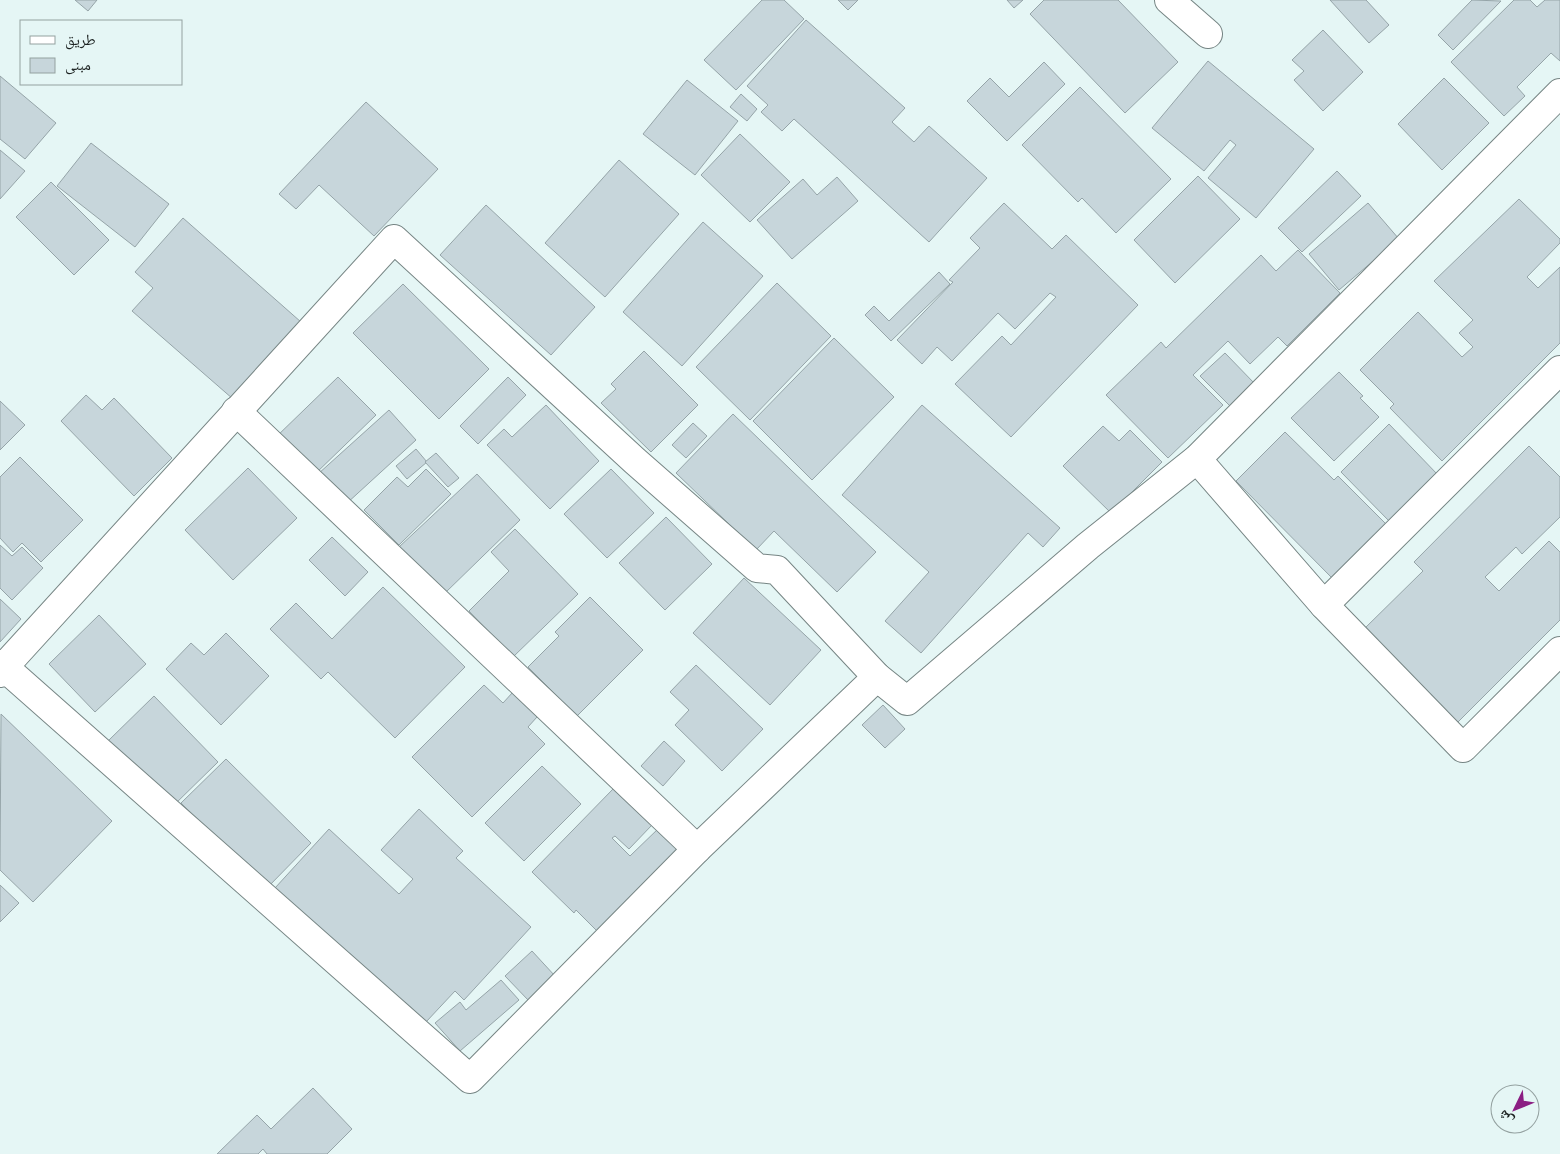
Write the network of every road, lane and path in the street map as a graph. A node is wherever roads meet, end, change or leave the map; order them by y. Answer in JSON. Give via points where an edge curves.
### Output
{"nodes":[{"id":1,"x":1169,"y":0,"type":"edge"},
{"id":2,"x":1208,"y":34,"type":"dead end"},
{"id":3,"x":1560,"y":93,"type":"edge"},
{"id":4,"x":1560,"y":370,"type":"edge"},
{"id":5,"x":236,"y":411,"type":"junction"},
{"id":6,"x":1197,"y":459,"type":"junction"},
{"id":7,"x":1324,"y":605,"type":"junction"},
{"id":8,"x":1560,"y":652,"type":"edge"},
{"id":9,"x":1,"y":668,"type":"edge"},
{"id":10,"x":878,"y":677,"type":"junction"},
{"id":11,"x":697,"y":849,"type":"junction"}],
"edges":[{"from":1,"to":2,"type":"street"},
{"from":3,"to":6,"type":"street"},
{"from":4,"to":7,"type":"street"},
{"from":5,"to":9,"type":"street"},
{"from":5,"to":10,"type":"street","via":[[394,239],[757,568],[777,570]]},
{"from":5,"to":11,"type":"street"},
{"from":6,"to":7,"type":"street"},
{"from":6,"to":10,"type":"street","via":[[1088,546],[906,701]]},
{"from":7,"to":8,"type":"street","via":[[1463,748]]},
{"from":9,"to":11,"type":"street","via":[[470,1079]]},
{"from":10,"to":11,"type":"street"}]}
